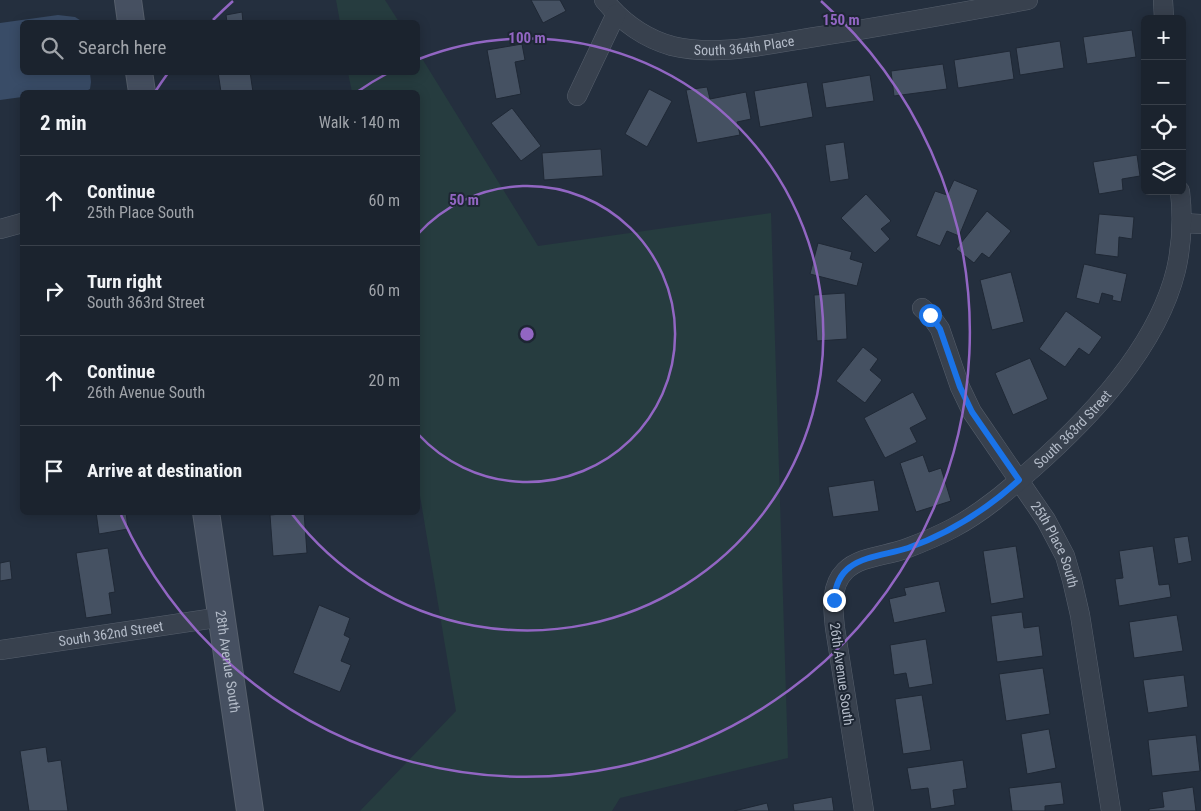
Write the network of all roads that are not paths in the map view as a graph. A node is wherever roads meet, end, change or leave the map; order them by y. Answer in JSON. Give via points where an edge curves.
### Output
{"nodes":[{"id":1,"x":128,"y":0,"type":"edge"},
{"id":2,"x":604,"y":0,"type":"edge"},
{"id":3,"x":1028,"y":0,"type":"edge"},
{"id":4,"x":1163,"y":0,"type":"edge"},
{"id":5,"x":616,"y":14,"type":"junction"},
{"id":6,"x":1164,"y":15,"type":"edge"},
{"id":7,"x":131,"y":20,"type":"edge"},
{"id":8,"x":139,"y":75,"type":"edge"},
{"id":9,"x":142,"y":90,"type":"edge"},
{"id":10,"x":577,"y":96,"type":"dead end"},
{"id":11,"x":1180,"y":195,"type":"edge"},
{"id":12,"x":1182,"y":223,"type":"junction"},
{"id":13,"x":20,"y":224,"type":"edge"},
{"id":14,"x":1201,"y":224,"type":"edge"},
{"id":15,"x":0,"y":229,"type":"edge"},
{"id":16,"x":922,"y":308,"type":"dead end"},
{"id":17,"x":1019,"y":480,"type":"junction"},
{"id":18,"x":206,"y":515,"type":"edge"},
{"id":19,"x":874,"y":558,"type":"joint"},
{"id":20,"x":222,"y":618,"type":"junction"},
{"id":21,"x":0,"y":650,"type":"edge"},
{"id":22,"x":250,"y":811,"type":"edge"},
{"id":23,"x":864,"y":811,"type":"edge"},
{"id":24,"x":1111,"y":811,"type":"edge"}],
"edges":[{"from":1,"to":7,"type":"street"},
{"from":2,"to":5,"type":"street","name":"South 364th Place"},
{"from":3,"to":5,"type":"street","name":"South 364th Place","via":[[732,49],[672,46],[637,31]]},
{"from":4,"to":6,"type":"street"},
{"from":5,"to":10,"type":"street"},
{"from":8,"to":9,"type":"street"},
{"from":11,"to":12,"type":"street","name":"South 363rd Street"},
{"from":12,"to":14,"type":"street"},
{"from":12,"to":17,"type":"street","name":"South 363rd Street","via":[[1176,272],[1155,324],[1118,379],[1093,409]]},
{"from":13,"to":15,"type":"street"},
{"from":16,"to":17,"type":"street","name":"25th Place South","via":[[940,329],[972,412]]},
{"from":17,"to":19,"type":"street","name":"South 363rd Street","via":[[1002,496],[958,526],[920,544]]},
{"from":17,"to":24,"type":"street","name":"25th Place South","via":[[1057,540],[1072,580]]},
{"from":18,"to":20,"type":"street","name":"28th Avenue South"},
{"from":19,"to":23,"type":"street","name":"26th Avenue South","via":[[858,561],[844,572],[836,586],[833,605]]},
{"from":20,"to":21,"type":"street","name":"South 362nd Street"},
{"from":20,"to":22,"type":"street","name":"28th Avenue South"}]}
